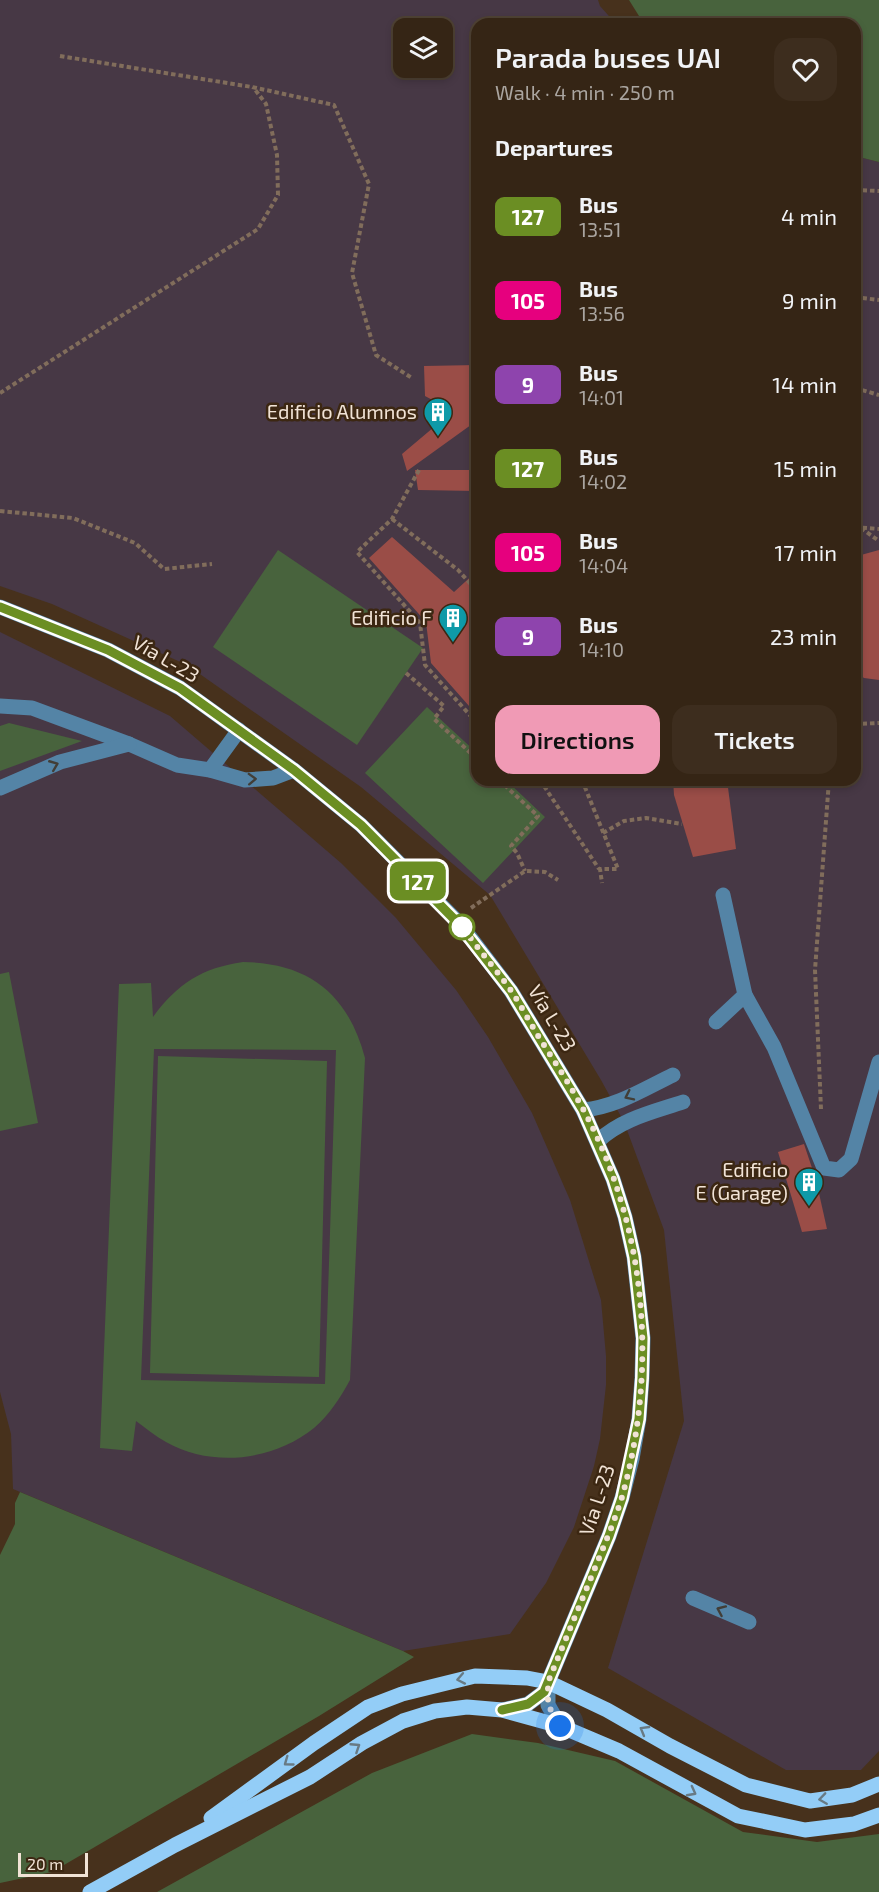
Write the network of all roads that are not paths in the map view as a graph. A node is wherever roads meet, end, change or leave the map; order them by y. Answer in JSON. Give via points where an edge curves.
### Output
{"nodes":[{"id":1,"x":0,"y":607,"type":"edge"},
{"id":2,"x":0,"y":706,"type":"edge"},
{"id":3,"x":239,"y":730,"type":"junction"},
{"id":4,"x":129,"y":744,"type":"junction"},
{"id":5,"x":210,"y":770,"type":"junction"},
{"id":6,"x":294,"y":770,"type":"junction"},
{"id":7,"x":0,"y":788,"type":"edge"},
{"id":8,"x":723,"y":895,"type":"dead end"},
{"id":9,"x":745,"y":995,"type":"junction"},
{"id":10,"x":716,"y":1022,"type":"dead end"},
{"id":11,"x":879,"y":1062,"type":"edge"},
{"id":12,"x":673,"y":1075,"type":"dead end"},
{"id":13,"x":683,"y":1102,"type":"dead end"},
{"id":14,"x":583,"y":1110,"type":"junction"},
{"id":15,"x":598,"y":1141,"type":"junction"},
{"id":16,"x":693,"y":1598,"type":"dead end"},
{"id":17,"x":749,"y":1622,"type":"dead end"},
{"id":18,"x":548,"y":1682,"type":"junction"},
{"id":19,"x":502,"y":1710,"type":"junction"},
{"id":20,"x":560,"y":1726,"type":"junction"},
{"id":21,"x":879,"y":1784,"type":"edge"},
{"id":22,"x":879,"y":1815,"type":"edge"},
{"id":23,"x":175,"y":1845,"type":"junction"},
{"id":24,"x":90,"y":1892,"type":"edge"}],
"edges":[{"from":1,"to":3,"type":"street","name":"Vía L-23","via":[[108,650],[180,688]]},
{"from":2,"to":4,"type":"street","via":[[32,708]]},
{"from":3,"to":5,"type":"street"},
{"from":3,"to":6,"type":"street","name":"Vía L-23"},
{"from":4,"to":5,"type":"street","via":[[177,765]]},
{"from":7,"to":4,"type":"street","one_way":true,"via":[[60,762]]},
{"from":5,"to":6,"type":"street","one_way":true,"via":[[245,780],[273,778]]},
{"from":6,"to":14,"type":"street","name":"Vía L-23","via":[[361,825],[455,920],[511,991]]},
{"from":8,"to":9,"type":"street"},
{"from":9,"to":10,"type":"street"},
{"from":9,"to":11,"type":"street","via":[[774,1047],[824,1168],[839,1170],[851,1160]]},
{"from":12,"to":14,"type":"street","one_way":true,"via":[[600,1109]]},
{"from":13,"to":15,"type":"street","via":[[626,1121]]},
{"from":14,"to":15,"type":"street","name":"Vía L-23"},
{"from":15,"to":18,"type":"street","name":"Vía L-23","via":[[625,1217],[636,1267],[643,1338],[639,1419],[622,1498],[609,1536]]},
{"from":17,"to":16,"type":"street","one_way":true},
{"from":18,"to":19,"type":"street","name":"Vía L-23","via":[[544,1692],[533,1701]]},
{"from":18,"to":20,"type":"street","name":"Vía L-23","via":[[548,1705]]},
{"from":21,"to":18,"type":"main road","one_way":true,"via":[[852,1795],[810,1801],[746,1785]]},
{"from":18,"to":23,"type":"main road","one_way":true,"via":[[476,1676],[414,1690],[368,1707]]},
{"from":19,"to":20,"type":"main road"},
{"from":23,"to":19,"type":"main road","one_way":true,"via":[[310,1777],[403,1721],[467,1707]]},
{"from":20,"to":22,"type":"main road","one_way":true,"via":[[619,1751],[738,1816],[805,1830],[854,1824]]},
{"from":23,"to":24,"type":"main road"}]}
